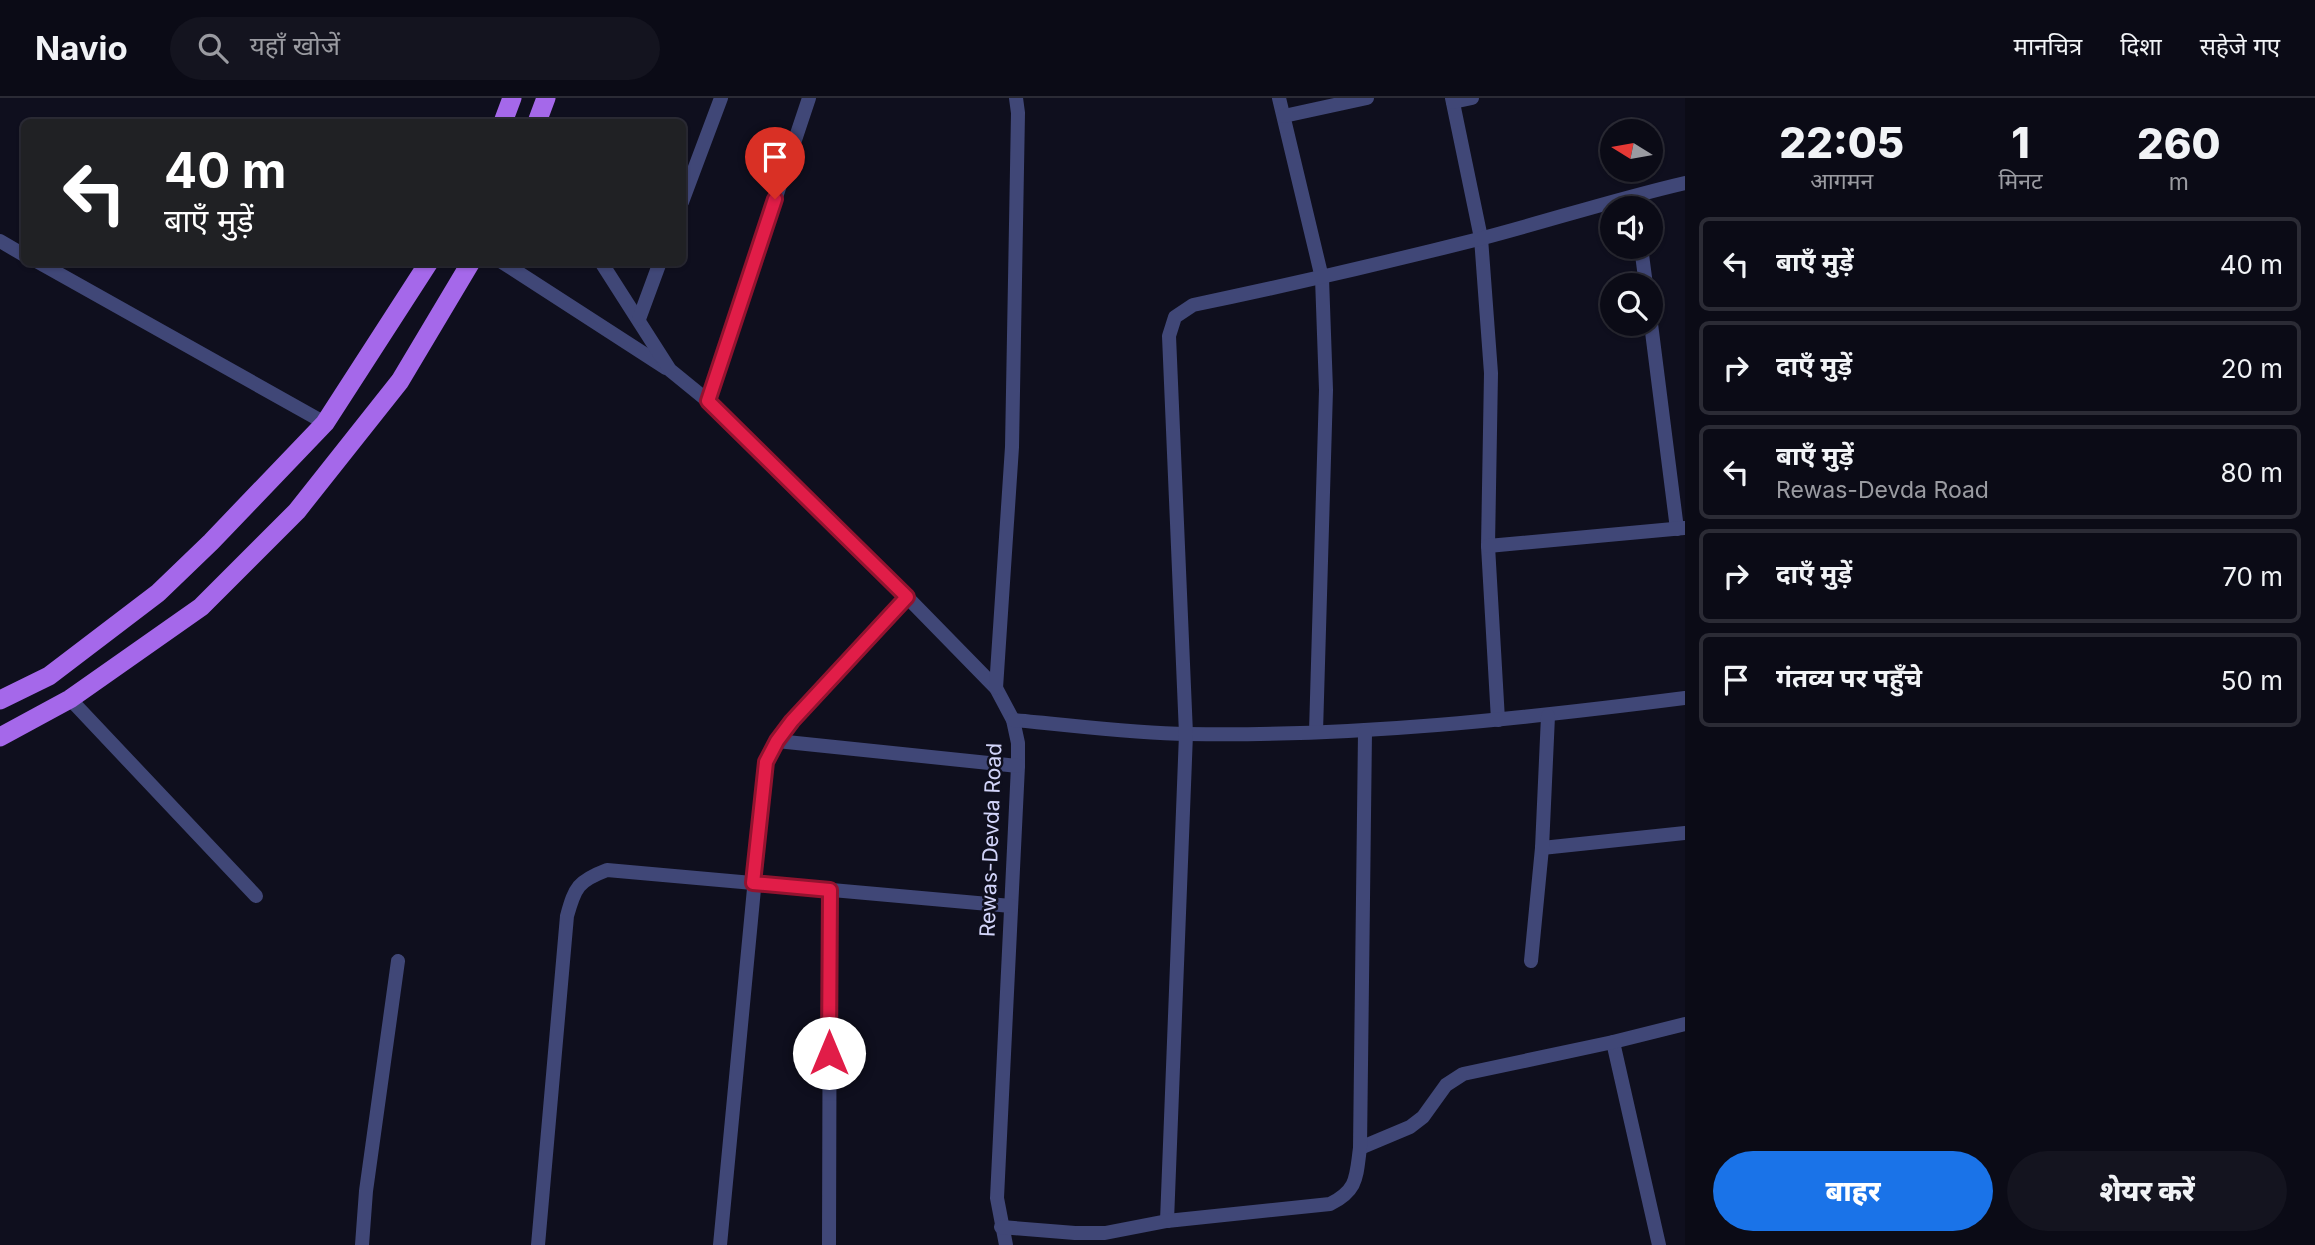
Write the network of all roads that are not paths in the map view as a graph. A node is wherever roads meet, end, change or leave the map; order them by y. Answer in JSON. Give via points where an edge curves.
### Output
{"nodes":[{"id":1,"x":512,"y":98,"type":"edge"},
{"id":2,"x":546,"y":98,"type":"edge"},
{"id":3,"x":721,"y":98,"type":"edge"},
{"id":4,"x":809,"y":98,"type":"edge"},
{"id":5,"x":1016,"y":98,"type":"edge"},
{"id":6,"x":1279,"y":98,"type":"edge"},
{"id":7,"x":1367,"y":98,"type":"edge"},
{"id":8,"x":1472,"y":98,"type":"edge"},
{"id":9,"x":1452,"y":100,"type":"edge"},
{"id":10,"x":1283,"y":116,"type":"junction"},
{"id":11,"x":505,"y":119,"type":"edge"},
{"id":12,"x":538,"y":119,"type":"edge"},
{"id":13,"x":1685,"y":183,"type":"edge"},
{"id":14,"x":686,"y":191,"type":"edge"},
{"id":15,"x":1650,"y":196,"type":"edge"},
{"id":16,"x":1600,"y":210,"type":"edge"},
{"id":17,"x":1481,"y":238,"type":"junction"},
{"id":18,"x":0,"y":241,"type":"edge"},
{"id":19,"x":21,"y":253,"type":"edge"},
{"id":20,"x":45,"y":266,"type":"edge"},
{"id":21,"x":426,"y":266,"type":"edge"},
{"id":22,"x":469,"y":266,"type":"edge"},
{"id":23,"x":508,"y":266,"type":"edge"},
{"id":24,"x":604,"y":266,"type":"edge"},
{"id":25,"x":659,"y":266,"type":"edge"},
{"id":26,"x":1322,"y":278,"type":"junction"},
{"id":27,"x":639,"y":319,"type":"junction"},
{"id":28,"x":1653,"y":336,"type":"edge"},
{"id":29,"x":670,"y":370,"type":"junction"},
{"id":30,"x":708,"y":401,"type":"junction"},
{"id":31,"x":325,"y":423,"type":"junction"},
{"id":32,"x":1681,"y":528,"type":"edge"},
{"id":33,"x":1488,"y":546,"type":"junction"},
{"id":34,"x":907,"y":597,"type":"junction"},
{"id":35,"x":996,"y":688,"type":"junction"},
{"id":36,"x":1685,"y":698,"type":"edge"},
{"id":37,"x":70,"y":699,"type":"junction"},
{"id":38,"x":0,"y":701,"type":"edge"},
{"id":39,"x":1548,"y":716,"type":"junction"},
{"id":40,"x":1013,"y":720,"type":"junction"},
{"id":41,"x":1497,"y":720,"type":"junction"},
{"id":42,"x":1365,"y":732,"type":"junction"},
{"id":43,"x":1316,"y":733,"type":"junction"},
{"id":44,"x":1186,"y":734,"type":"junction"},
{"id":45,"x":0,"y":737,"type":"edge"},
{"id":46,"x":777,"y":741,"type":"junction"},
{"id":47,"x":1018,"y":766,"type":"junction"},
{"id":48,"x":1685,"y":833,"type":"edge"},
{"id":49,"x":1542,"y":848,"type":"junction"},
{"id":50,"x":753,"y":883,"type":"junction"},
{"id":51,"x":830,"y":890,"type":"junction"},
{"id":52,"x":256,"y":896,"type":"dead end"},
{"id":53,"x":1011,"y":906,"type":"junction"},
{"id":54,"x":397,"y":961,"type":"dead end"},
{"id":55,"x":1531,"y":961,"type":"dead end"},
{"id":56,"x":1685,"y":1024,"type":"edge"},
{"id":57,"x":1613,"y":1042,"type":"junction"},
{"id":58,"x":1360,"y":1148,"type":"junction"},
{"id":59,"x":1167,"y":1220,"type":"junction"},
{"id":60,"x":1001,"y":1227,"type":"junction"},
{"id":61,"x":362,"y":1245,"type":"edge"},
{"id":62,"x":538,"y":1245,"type":"edge"},
{"id":63,"x":720,"y":1245,"type":"edge"},
{"id":64,"x":829,"y":1245,"type":"edge"},
{"id":65,"x":1006,"y":1245,"type":"edge"},
{"id":66,"x":1659,"y":1245,"type":"edge"}],
"edges":[{"from":1,"to":11,"type":"main road"},
{"from":2,"to":12,"type":"main road"},
{"from":3,"to":14,"type":"street"},
{"from":4,"to":30,"type":"street"},
{"from":5,"to":35,"type":"street","via":[[1012,447]]},
{"from":6,"to":10,"type":"street"},
{"from":7,"to":10,"type":"street"},
{"from":8,"to":9,"type":"street"},
{"from":9,"to":17,"type":"street"},
{"from":10,"to":26,"type":"street"},
{"from":13,"to":15,"type":"street"},
{"from":16,"to":17,"type":"street"},
{"from":17,"to":26,"type":"street"},
{"from":17,"to":33,"type":"street","via":[[1492,404]]},
{"from":18,"to":19,"type":"street"},
{"from":20,"to":31,"type":"street"},
{"from":21,"to":31,"type":"main road"},
{"from":22,"to":37,"type":"main road","via":[[400,381],[297,511],[201,607]]},
{"from":23,"to":29,"type":"street"},
{"from":24,"to":27,"type":"street","name":"Rewas-Devda Road"},
{"from":25,"to":27,"type":"street"},
{"from":26,"to":43,"type":"street","via":[[1326,390]]},
{"from":26,"to":44,"type":"street","via":[[1193,305],[1175,317],[1169,336]]},
{"from":27,"to":29,"type":"street","name":"Rewas-Devda Road"},
{"from":28,"to":32,"type":"street"},
{"from":29,"to":30,"type":"street","name":"Rewas-Devda Road"},
{"from":30,"to":34,"type":"street","name":"Rewas-Devda Road"},
{"from":31,"to":38,"type":"main road","via":[[158,593],[49,676]]},
{"from":32,"to":33,"type":"street"},
{"from":33,"to":41,"type":"street"},
{"from":34,"to":35,"type":"street","name":"Rewas-Devda Road"},
{"from":34,"to":46,"type":"street"},
{"from":35,"to":40,"type":"street","name":"Rewas-Devda Road"},
{"from":36,"to":39,"type":"street"},
{"from":37,"to":45,"type":"main road"},
{"from":37,"to":52,"type":"street"},
{"from":39,"to":41,"type":"street"},
{"from":39,"to":49,"type":"street"},
{"from":40,"to":44,"type":"street"},
{"from":40,"to":47,"type":"street","name":"Rewas-Devda Road"},
{"from":41,"to":42,"type":"street"},
{"from":42,"to":43,"type":"street"},
{"from":42,"to":58,"type":"street"},
{"from":43,"to":44,"type":"street"},
{"from":44,"to":59,"type":"street"},
{"from":46,"to":47,"type":"street"},
{"from":46,"to":50,"type":"street","via":[[766,762]]},
{"from":47,"to":53,"type":"street","name":"Rewas-Devda Road"},
{"from":48,"to":49,"type":"street"},
{"from":49,"to":55,"type":"street"},
{"from":50,"to":51,"type":"street"},
{"from":50,"to":62,"type":"street","via":[[607,870],[586,878],[573,891],[567,916]]},
{"from":50,"to":63,"type":"street"},
{"from":51,"to":53,"type":"street"},
{"from":51,"to":64,"type":"street"},
{"from":53,"to":60,"type":"street","name":"Rewas-Devda Road","via":[[997,1198]]},
{"from":54,"to":61,"type":"street"},
{"from":56,"to":57,"type":"street"},
{"from":57,"to":58,"type":"street","via":[[1462,1074],[1446,1085],[1410,1127]]},
{"from":57,"to":66,"type":"street"},
{"from":58,"to":59,"type":"street","via":[[1356,1182],[1345,1196],[1330,1204]]},
{"from":59,"to":60,"type":"street","via":[[1105,1233]]},
{"from":60,"to":65,"type":"street","name":"Rewas-Devda Road"}]}
